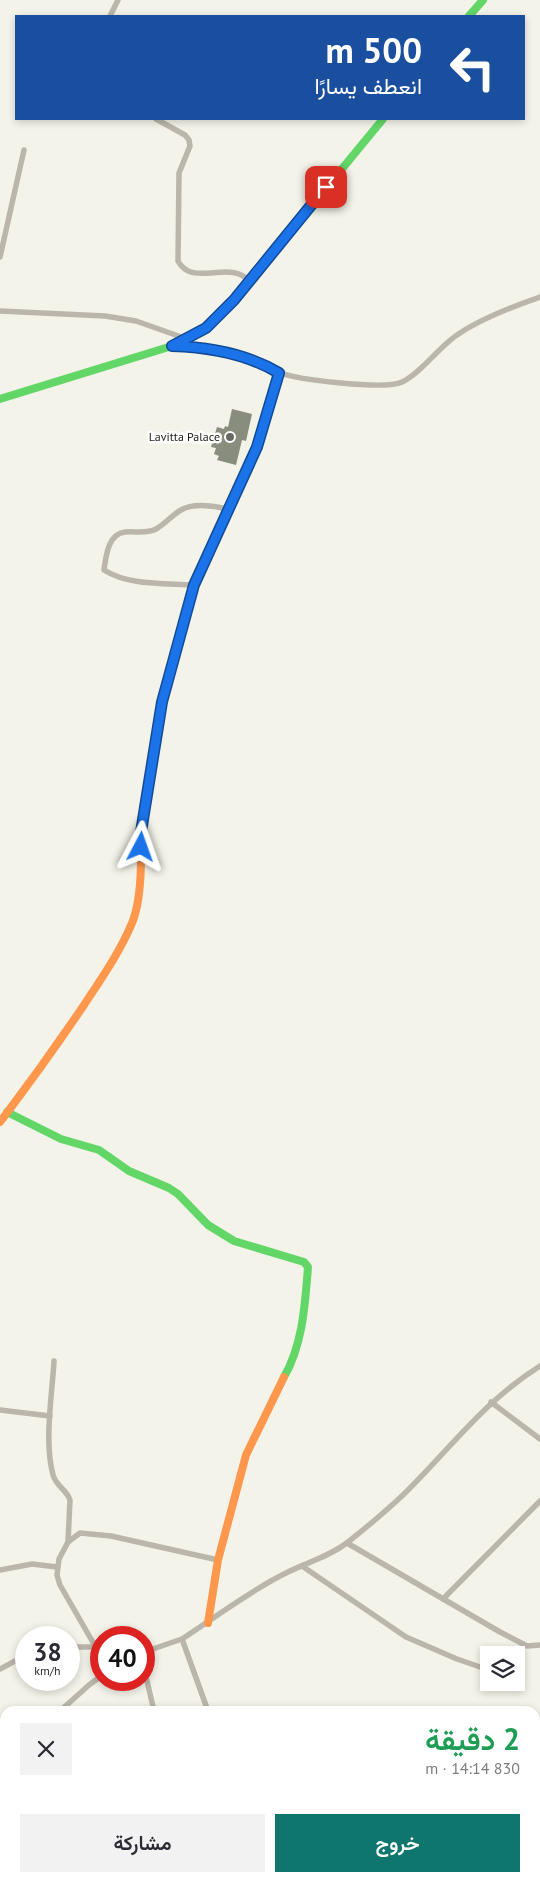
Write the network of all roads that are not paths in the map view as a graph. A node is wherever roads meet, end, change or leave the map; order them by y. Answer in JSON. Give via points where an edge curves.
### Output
{"nodes":[{"id":1,"x":118,"y":0,"type":"edge"},
{"id":2,"x":483,"y":0,"type":"edge"},
{"id":3,"x":110,"y":15,"type":"edge"},
{"id":4,"x":471,"y":15,"type":"edge"},
{"id":5,"x":158,"y":120,"type":"edge"},
{"id":6,"x":382,"y":120,"type":"edge"},
{"id":7,"x":24,"y":150,"type":"dead end"},
{"id":8,"x":0,"y":257,"type":"edge"},
{"id":9,"x":249,"y":281,"type":"junction"},
{"id":10,"x":540,"y":298,"type":"edge"},
{"id":11,"x":0,"y":311,"type":"edge"},
{"id":12,"x":187,"y":339,"type":"junction"},
{"id":13,"x":172,"y":346,"type":"junction"},
{"id":14,"x":279,"y":373,"type":"junction"},
{"id":15,"x":0,"y":400,"type":"edge"},
{"id":16,"x":230,"y":509,"type":"junction"},
{"id":17,"x":194,"y":585,"type":"junction"},
{"id":18,"x":7,"y":1112,"type":"junction"},
{"id":19,"x":0,"y":1122,"type":"edge"},
{"id":20,"x":54,"y":1361,"type":"dead end"},
{"id":21,"x":540,"y":1366,"type":"edge"},
{"id":22,"x":491,"y":1402,"type":"junction"},
{"id":23,"x":0,"y":1410,"type":"edge"},
{"id":24,"x":50,"y":1416,"type":"junction"},
{"id":25,"x":540,"y":1440,"type":"edge"},
{"id":26,"x":540,"y":1501,"type":"edge"},
{"id":27,"x":68,"y":1542,"type":"junction"},
{"id":28,"x":347,"y":1543,"type":"junction"},
{"id":29,"x":218,"y":1560,"type":"junction"},
{"id":30,"x":302,"y":1566,"type":"junction"},
{"id":31,"x":57,"y":1567,"type":"junction"},
{"id":32,"x":0,"y":1570,"type":"edge"},
{"id":33,"x":443,"y":1599,"type":"junction"},
{"id":34,"x":208,"y":1623,"type":"junction"},
{"id":35,"x":90,"y":1634,"type":"edge"},
{"id":36,"x":182,"y":1639,"type":"junction"},
{"id":37,"x":540,"y":1645,"type":"edge"},
{"id":38,"x":155,"y":1648,"type":"edge"},
{"id":39,"x":15,"y":1661,"type":"edge"},
{"id":40,"x":480,"y":1667,"type":"edge"},
{"id":41,"x":0,"y":1669,"type":"edge"},
{"id":42,"x":90,"y":1684,"type":"edge"},
{"id":43,"x":149,"y":1691,"type":"edge"},
{"id":44,"x":66,"y":1706,"type":"edge"},
{"id":45,"x":153,"y":1706,"type":"edge"},
{"id":46,"x":206,"y":1706,"type":"edge"}],
"edges":[{"from":1,"to":3,"type":"street"},
{"from":2,"to":4,"type":"street"},
{"from":5,"to":9,"type":"street","via":[[185,135],[190,146],[179,173],[178,261],[185,271],[235,273]]},
{"from":6,"to":9,"type":"street"},
{"from":7,"to":8,"type":"street"},
{"from":9,"to":12,"type":"street","via":[[206,328]]},
{"from":10,"to":14,"type":"street","via":[[457,335],[401,383],[345,383]]},
{"from":11,"to":12,"type":"street","via":[[104,316],[136,321]]},
{"from":12,"to":13,"type":"street"},
{"from":13,"to":14,"type":"street","via":[[230,353],[265,364]]},
{"from":13,"to":15,"type":"street"},
{"from":14,"to":16,"type":"street","via":[[257,447]]},
{"from":16,"to":17,"type":"street"},
{"from":16,"to":17,"type":"street","via":[[199,505],[188,507],[156,529],[123,532],[112,540],[104,570],[111,574],[121,578]]},
{"from":17,"to":18,"type":"street","via":[[162,702],[141,832],[141,876],[132,921],[93,991]]},
{"from":18,"to":19,"type":"street"},
{"from":18,"to":29,"type":"street","via":[[61,1139],[99,1150],[129,1171],[169,1188],[208,1225],[227,1237],[304,1262],[308,1267],[305,1310],[298,1343],[246,1455]]},
{"from":20,"to":24,"type":"street"},
{"from":21,"to":22,"type":"street"},
{"from":22,"to":25,"type":"street"},
{"from":22,"to":28,"type":"street","via":[[403,1495]]},
{"from":23,"to":24,"type":"street"},
{"from":24,"to":27,"type":"street","via":[[52,1470],[57,1484],[70,1500]]},
{"from":26,"to":33,"type":"street"},
{"from":27,"to":29,"type":"street","via":[[75,1535],[85,1533],[112,1536]]},
{"from":27,"to":31,"type":"street"},
{"from":28,"to":30,"type":"street"},
{"from":28,"to":33,"type":"street"},
{"from":29,"to":34,"type":"street"},
{"from":30,"to":34,"type":"street","via":[[235,1602]]},
{"from":30,"to":40,"type":"street","via":[[406,1637]]},
{"from":31,"to":32,"type":"street","via":[[32,1564]]},
{"from":31,"to":35,"type":"street","via":[[60,1585]]},
{"from":33,"to":37,"type":"street","via":[[527,1646]]},
{"from":34,"to":36,"type":"street"},
{"from":36,"to":38,"type":"street"},
{"from":36,"to":46,"type":"street"},
{"from":39,"to":41,"type":"street"},
{"from":42,"to":44,"type":"street"},
{"from":43,"to":45,"type":"street"}]}
